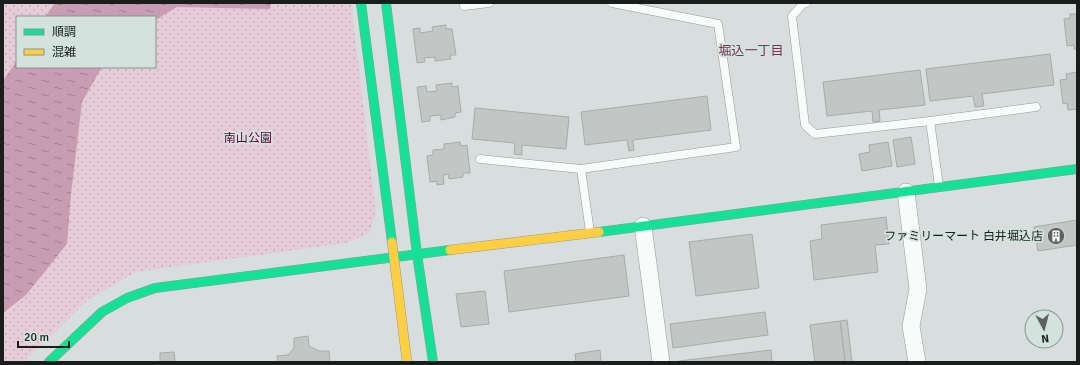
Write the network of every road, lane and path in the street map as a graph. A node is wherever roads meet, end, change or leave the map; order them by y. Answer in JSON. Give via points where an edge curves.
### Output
{"nodes":[{"id":1,"x":361,"y":3,"type":"edge"},
{"id":2,"x":386,"y":3,"type":"edge"},
{"id":3,"x":489,"y":3,"type":"edge"},
{"id":4,"x":612,"y":3,"type":"edge"},
{"id":5,"x":806,"y":3,"type":"edge"},
{"id":6,"x":464,"y":6,"type":"dead end"},
{"id":7,"x":1036,"y":107,"type":"dead end"},
{"id":8,"x":930,"y":121,"type":"junction"},
{"id":9,"x":480,"y":159,"type":"dead end"},
{"id":10,"x":581,"y":169,"type":"junction"},
{"id":11,"x":1077,"y":169,"type":"edge"},
{"id":12,"x":939,"y":187,"type":"junction"},
{"id":13,"x":906,"y":192,"type":"junction"},
{"id":14,"x":643,"y":226,"type":"junction"},
{"id":15,"x":590,"y":233,"type":"junction"},
{"id":16,"x":417,"y":254,"type":"junction"},
{"id":17,"x":393,"y":257,"type":"junction"},
{"id":18,"x":49,"y":362,"type":"edge"},
{"id":19,"x":407,"y":362,"type":"edge"},
{"id":20,"x":433,"y":362,"type":"edge"},
{"id":21,"x":661,"y":362,"type":"edge"},
{"id":22,"x":917,"y":362,"type":"edge"}],
"edges":[{"from":1,"to":17,"type":"street"},
{"from":2,"to":16,"type":"street"},
{"from":3,"to":6,"type":"lane"},
{"from":4,"to":10,"type":"lane","via":[[718,24],[736,147]]},
{"from":5,"to":8,"type":"lane","via":[[792,16],[805,125],[815,134]]},
{"from":7,"to":8,"type":"lane"},
{"from":8,"to":12,"type":"lane"},
{"from":9,"to":10,"type":"lane"},
{"from":10,"to":15,"type":"lane"},
{"from":11,"to":12,"type":"street"},
{"from":12,"to":13,"type":"street"},
{"from":13,"to":14,"type":"street"},
{"from":13,"to":22,"type":"street","via":[[918,289],[911,326]]},
{"from":14,"to":15,"type":"street"},
{"from":14,"to":21,"type":"street"},
{"from":15,"to":16,"type":"street"},
{"from":16,"to":17,"type":"street"},
{"from":16,"to":20,"type":"street"},
{"from":17,"to":18,"type":"street","via":[[155,288],[127,298],[102,312]]},
{"from":17,"to":19,"type":"street"}]}
